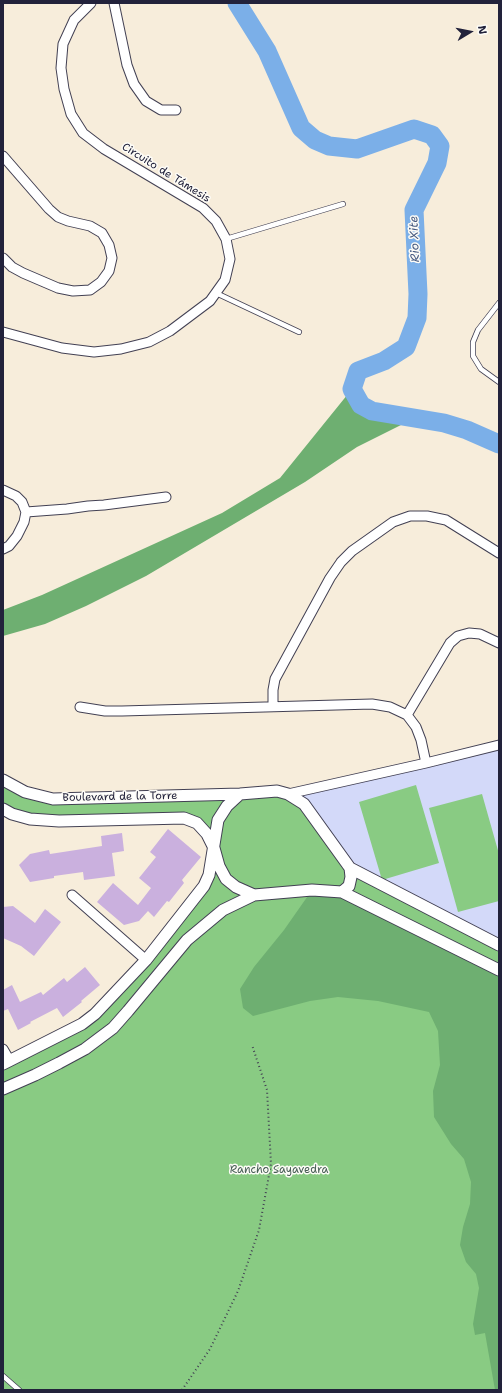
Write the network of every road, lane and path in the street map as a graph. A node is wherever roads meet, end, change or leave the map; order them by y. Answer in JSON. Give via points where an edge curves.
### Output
{"nodes":[{"id":1,"x":91,"y":3,"type":"edge"},
{"id":2,"x":114,"y":3,"type":"edge"},
{"id":3,"x":176,"y":110,"type":"dead end"},
{"id":4,"x":3,"y":156,"type":"edge"},
{"id":5,"x":343,"y":204,"type":"dead end"},
{"id":6,"x":226,"y":239,"type":"junction"},
{"id":7,"x":3,"y":258,"type":"edge"},
{"id":8,"x":216,"y":293,"type":"junction"},
{"id":9,"x":499,"y":303,"type":"edge"},
{"id":10,"x":3,"y":332,"type":"edge"},
{"id":11,"x":299,"y":332,"type":"dead end"},
{"id":12,"x":499,"y":382,"type":"edge"},
{"id":13,"x":3,"y":490,"type":"edge"},
{"id":14,"x":166,"y":497,"type":"dead end"},
{"id":15,"x":26,"y":512,"type":"junction"},
{"id":16,"x":3,"y":550,"type":"edge"},
{"id":17,"x":499,"y":553,"type":"edge"},
{"id":18,"x":499,"y":643,"type":"edge"},
{"id":19,"x":274,"y":706,"type":"junction"},
{"id":20,"x":80,"y":707,"type":"dead end"},
{"id":21,"x":407,"y":715,"type":"junction"},
{"id":22,"x":499,"y":745,"type":"edge"},
{"id":23,"x":426,"y":763,"type":"junction"},
{"id":24,"x":3,"y":780,"type":"edge"},
{"id":25,"x":240,"y":794,"type":"junction"},
{"id":26,"x":288,"y":794,"type":"junction"},
{"id":27,"x":3,"y":809,"type":"edge"},
{"id":28,"x":214,"y":848,"type":"junction"},
{"id":29,"x":350,"y":868,"type":"junction"},
{"id":30,"x":342,"y":892,"type":"junction"},
{"id":31,"x":72,"y":895,"type":"dead end"},
{"id":32,"x":254,"y":895,"type":"junction"},
{"id":33,"x":499,"y":945,"type":"edge"},
{"id":34,"x":146,"y":960,"type":"junction"},
{"id":35,"x":499,"y":970,"type":"edge"},
{"id":36,"x":252,"y":1046,"type":"dead end"},
{"id":37,"x":3,"y":1049,"type":"edge"},
{"id":38,"x":6,"y":1062,"type":"edge"},
{"id":39,"x":3,"y":1089,"type":"edge"},
{"id":40,"x":3,"y":1376,"type":"edge"},
{"id":41,"x":19,"y":1390,"type":"edge"},
{"id":42,"x":182,"y":1390,"type":"edge"}],
"edges":[{"from":1,"to":6,"type":"street","name":"Circuito de Támesis","via":[[74,20],[63,44],[61,68],[71,114],[83,133],[104,148],[203,208],[216,221]]},
{"from":2,"to":3,"type":"street","via":[[127,65],[134,84],[146,101],[161,110]]},
{"from":4,"to":7,"type":"street","via":[[58,217],[90,226],[102,234],[109,244],[112,258],[109,271],[101,282],[90,290],[73,291],[58,288],[23,273]]},
{"from":5,"to":6,"type":"lane"},
{"from":6,"to":8,"type":"street","name":"Circuito de Támesis","via":[[230,258],[225,280]]},
{"from":8,"to":10,"type":"street","name":"Circuito de Támesis","via":[[210,302],[170,331],[148,342],[121,349],[94,352],[62,348]]},
{"from":8,"to":11,"type":"lane"},
{"from":9,"to":12,"type":"lane","via":[[478,330],[473,342],[474,356],[481,368]]},
{"from":13,"to":15,"type":"street","via":[[16,496]]},
{"from":14,"to":15,"type":"street"},
{"from":15,"to":16,"type":"street","via":[[17,536]]},
{"from":17,"to":19,"type":"street","via":[[446,520],[410,516],[393,522],[352,551],[330,578],[276,679],[273,690]]},
{"from":18,"to":21,"type":"street","via":[[480,634],[458,636],[450,643]]},
{"from":19,"to":20,"type":"street","via":[[122,711]]},
{"from":19,"to":21,"type":"street","via":[[372,704],[390,707]]},
{"from":21,"to":23,"type":"street","via":[[416,727]]},
{"from":22,"to":23,"type":"street"},
{"from":23,"to":26,"type":"street"},
{"from":24,"to":25,"type":"street","name":"Boulevard de la Torre","via":[[25,792],[53,799]]},
{"from":25,"to":26,"type":"street","via":[[277,791]]},
{"from":25,"to":28,"type":"street","via":[[226,806],[218,820]]},
{"from":26,"to":29,"type":"street","via":[[304,804]]},
{"from":27,"to":28,"type":"street","name":"Boulevard de la Torre","via":[[30,819],[59,821],[184,818],[197,823]]},
{"from":28,"to":32,"type":"street","via":[[226,879]]},
{"from":28,"to":34,"type":"street","via":[[209,875],[204,886]]},
{"from":29,"to":30,"type":"street","via":[[348,886]]},
{"from":29,"to":33,"type":"street"},
{"from":30,"to":32,"type":"street","via":[[312,890]]},
{"from":30,"to":35,"type":"street"},
{"from":31,"to":34,"type":"street"},
{"from":32,"to":39,"type":"street","via":[[223,910],[187,940],[112,1028],[59,1064]]},
{"from":34,"to":38,"type":"street","via":[[95,1014],[82,1024]]},
{"from":36,"to":42,"type":"path","via":[[267,1090],[271,1164],[259,1230],[234,1299],[210,1349]]},
{"from":37,"to":38,"type":"street"},
{"from":40,"to":41,"type":"lane"}]}
